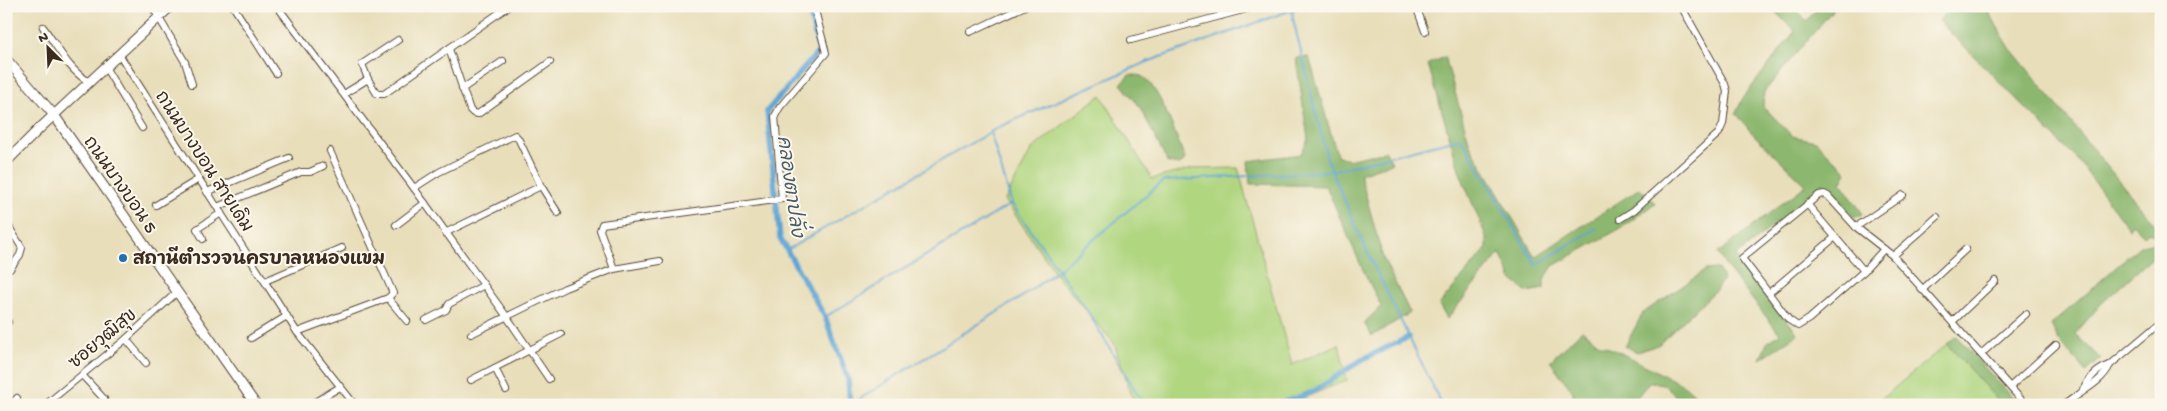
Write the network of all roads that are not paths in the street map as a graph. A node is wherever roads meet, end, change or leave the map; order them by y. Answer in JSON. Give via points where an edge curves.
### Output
{"nodes":[{"id":1,"x":10,"y":6,"type":"edge"},
{"id":2,"x":152,"y":6,"type":"edge"},
{"id":3,"x":171,"y":6,"type":"edge"},
{"id":4,"x":233,"y":6,"type":"edge"},
{"id":5,"x":277,"y":6,"type":"edge"},
{"id":6,"x":509,"y":6,"type":"edge"},
{"id":7,"x":814,"y":6,"type":"edge"},
{"id":8,"x":1025,"y":6,"type":"edge"},
{"id":9,"x":1219,"y":6,"type":"edge"},
{"id":10,"x":1258,"y":6,"type":"edge"},
{"id":11,"x":1416,"y":6,"type":"edge"},
{"id":12,"x":1681,"y":6,"type":"edge"},
{"id":13,"x":6,"y":10,"type":"edge"},
{"id":14,"x":1221,"y":16,"type":"junction"},
{"id":15,"x":160,"y":17,"type":"junction"},
{"id":16,"x":43,"y":27,"type":"dead end"},
{"id":17,"x":1425,"y":31,"type":"dead end"},
{"id":18,"x":970,"y":32,"type":"dead end"},
{"id":19,"x":398,"y":40,"type":"dead end"},
{"id":20,"x":1131,"y":40,"type":"dead end"},
{"id":21,"x":449,"y":49,"type":"junction"},
{"id":22,"x":119,"y":54,"type":"junction"},
{"id":23,"x":6,"y":59,"type":"edge"},
{"id":24,"x":503,"y":62,"type":"dead end"},
{"id":25,"x":550,"y":62,"type":"dead end"},
{"id":26,"x":105,"y":67,"type":"junction"},
{"id":27,"x":276,"y":73,"type":"dead end"},
{"id":28,"x":368,"y":79,"type":"junction"},
{"id":29,"x":90,"y":82,"type":"junction"},
{"id":30,"x":192,"y":84,"type":"dead end"},
{"id":31,"x":462,"y":89,"type":"junction"},
{"id":32,"x":344,"y":94,"type":"junction"},
{"id":33,"x":54,"y":115,"type":"junction"},
{"id":34,"x":142,"y":128,"type":"dead end"},
{"id":35,"x":330,"y":151,"type":"dead end"},
{"id":36,"x":289,"y":158,"type":"dead end"},
{"id":37,"x":6,"y":162,"type":"edge"},
{"id":38,"x":323,"y":166,"type":"dead end"},
{"id":39,"x":199,"y":178,"type":"junction"},
{"id":40,"x":541,"y":186,"type":"junction"},
{"id":41,"x":414,"y":188,"type":"junction"},
{"id":42,"x":207,"y":192,"type":"junction"},
{"id":43,"x":1903,"y":196,"type":"dead end"},
{"id":44,"x":425,"y":203,"type":"junction"},
{"id":45,"x":1807,"y":204,"type":"junction"},
{"id":46,"x":156,"y":205,"type":"dead end"},
{"id":47,"x":219,"y":210,"type":"junction"},
{"id":48,"x":558,"y":213,"type":"dead end"},
{"id":49,"x":1937,"y":217,"type":"dead end"},
{"id":50,"x":1620,"y":219,"type":"dead end"},
{"id":51,"x":6,"y":222,"type":"edge"},
{"id":52,"x":396,"y":226,"type":"dead end"},
{"id":53,"x":1856,"y":227,"type":"junction"},
{"id":54,"x":445,"y":233,"type":"junction"},
{"id":55,"x":1834,"y":238,"type":"junction"},
{"id":56,"x":203,"y":239,"type":"dead end"},
{"id":57,"x":342,"y":248,"type":"dead end"},
{"id":58,"x":1884,"y":249,"type":"junction"},
{"id":59,"x":1966,"y":249,"type":"dead end"},
{"id":60,"x":1893,"y":256,"type":"junction"},
{"id":61,"x":660,"y":261,"type":"dead end"},
{"id":62,"x":10,"y":268,"type":"dead end"},
{"id":63,"x":614,"y":269,"type":"junction"},
{"id":64,"x":1864,"y":271,"type":"junction"},
{"id":65,"x":265,"y":281,"type":"junction"},
{"id":66,"x":1995,"y":281,"type":"dead end"},
{"id":67,"x":484,"y":286,"type":"junction"},
{"id":68,"x":1922,"y":290,"type":"junction"},
{"id":69,"x":177,"y":292,"type":"junction"},
{"id":70,"x":1769,"y":293,"type":"junction"},
{"id":71,"x":388,"y":298,"type":"junction"},
{"id":72,"x":2026,"y":314,"type":"dead end"},
{"id":73,"x":287,"y":316,"type":"junction"},
{"id":74,"x":507,"y":317,"type":"junction"},
{"id":75,"x":426,"y":320,"type":"dead end"},
{"id":76,"x":407,"y":321,"type":"dead end"},
{"id":77,"x":1952,"y":322,"type":"junction"},
{"id":78,"x":2161,"y":322,"type":"edge"},
{"id":79,"x":298,"y":332,"type":"junction"},
{"id":80,"x":471,"y":334,"type":"dead end"},
{"id":81,"x":561,"y":334,"type":"dead end"},
{"id":82,"x":251,"y":338,"type":"dead end"},
{"id":83,"x":126,"y":339,"type":"junction"},
{"id":84,"x":2056,"y":345,"type":"dead end"},
{"id":85,"x":530,"y":350,"type":"junction"},
{"id":86,"x":1981,"y":354,"type":"junction"},
{"id":87,"x":146,"y":363,"type":"dead end"},
{"id":88,"x":495,"y":368,"type":"junction"},
{"id":89,"x":82,"y":375,"type":"junction"},
{"id":90,"x":549,"y":379,"type":"dead end"},
{"id":91,"x":471,"y":380,"type":"dead end"},
{"id":92,"x":2011,"y":386,"type":"junction"},
{"id":93,"x":340,"y":387,"type":"junction"},
{"id":94,"x":506,"y":390,"type":"dead end"},
{"id":95,"x":17,"y":398,"type":"dead end"},
{"id":96,"x":104,"y":399,"type":"dead end"},
{"id":97,"x":10,"y":405,"type":"edge"},
{"id":98,"x":46,"y":405,"type":"edge"},
{"id":99,"x":256,"y":405,"type":"edge"},
{"id":100,"x":310,"y":405,"type":"edge"},
{"id":101,"x":355,"y":405,"type":"edge"},
{"id":102,"x":2026,"y":405,"type":"edge"},
{"id":103,"x":2064,"y":405,"type":"edge"}],
"edges":[{"from":1,"to":13,"type":"street"},
{"from":2,"to":15,"type":"street"},
{"from":3,"to":15,"type":"main road"},
{"from":4,"to":27,"type":"street"},
{"from":5,"to":32,"type":"street"},
{"from":6,"to":21,"type":"street"},
{"from":7,"to":63,"type":"street","via":[[826,53],[775,116],[778,201],[602,224],[600,230]]},
{"from":8,"to":18,"type":"street"},
{"from":9,"to":14,"type":"street"},
{"from":10,"to":14,"type":"street"},
{"from":11,"to":17,"type":"street"},
{"from":12,"to":50,"type":"street","via":[[1725,84],[1722,129],[1634,210]]},
{"from":14,"to":20,"type":"street"},
{"from":15,"to":22,"type":"main road"},
{"from":15,"to":30,"type":"street","via":[[185,62]]},
{"from":16,"to":29,"type":"street","via":[[74,70]]},
{"from":19,"to":28,"type":"street","via":[[362,64]]},
{"from":21,"to":28,"type":"street","via":[[384,94],[377,94]]},
{"from":21,"to":31,"type":"street"},
{"from":22,"to":26,"type":"main road"},
{"from":22,"to":39,"type":"street","name":"ถนนบางบอน สายเดิม"},
{"from":23,"to":33,"type":"main road","name":"ถนนบางบอน 5"},
{"from":24,"to":31,"type":"street"},
{"from":25,"to":31,"type":"street","via":[[478,114],[470,110]]},
{"from":26,"to":29,"type":"main road"},
{"from":26,"to":34,"type":"street"},
{"from":28,"to":32,"type":"street"},
{"from":29,"to":33,"type":"main road"},
{"from":32,"to":41,"type":"street"},
{"from":33,"to":37,"type":"main road"},
{"from":33,"to":69,"type":"main road","name":"ถนนบางบอน 5"},
{"from":35,"to":71,"type":"street","via":[[393,291]]},
{"from":36,"to":42,"type":"street"},
{"from":38,"to":47,"type":"street","via":[[301,172]]},
{"from":39,"to":42,"type":"street","name":"ถนนบางบอน สายเดิม"},
{"from":39,"to":46,"type":"street"},
{"from":40,"to":41,"type":"street","via":[[515,135],[439,172]]},
{"from":40,"to":48,"type":"street"},
{"from":40,"to":54,"type":"street"},
{"from":41,"to":44,"type":"street"},
{"from":42,"to":47,"type":"street","name":"ถนนบางบอน สายเดิม"},
{"from":43,"to":53,"type":"street"},
{"from":44,"to":52,"type":"street"},
{"from":44,"to":54,"type":"street"},
{"from":45,"to":53,"type":"street","via":[[1824,194]]},
{"from":45,"to":55,"type":"street"},
{"from":45,"to":70,"type":"street","via":[[1742,258]]},
{"from":47,"to":56,"type":"street","via":[[197,228]]},
{"from":47,"to":65,"type":"street","name":"ถนนบางบอน สายเดิม"},
{"from":49,"to":60,"type":"street"},
{"from":51,"to":62,"type":"street","via":[[22,248]]},
{"from":53,"to":58,"type":"street"},
{"from":54,"to":67,"type":"street"},
{"from":55,"to":64,"type":"street"},
{"from":55,"to":70,"type":"street"},
{"from":57,"to":65,"type":"street"},
{"from":58,"to":60,"type":"street"},
{"from":58,"to":64,"type":"street"},
{"from":59,"to":68,"type":"street"},
{"from":60,"to":68,"type":"street"},
{"from":61,"to":63,"type":"street"},
{"from":63,"to":74,"type":"street","via":[[565,288]]},
{"from":64,"to":70,"type":"street","via":[[1798,326],[1789,320]]},
{"from":65,"to":73,"type":"street","name":"ถนนบางบอน สายเดิม"},
{"from":66,"to":77,"type":"street"},
{"from":67,"to":74,"type":"street"},
{"from":67,"to":75,"type":"street"},
{"from":68,"to":77,"type":"street"},
{"from":69,"to":83,"type":"street","name":"ซอยวุฒิสุข"},
{"from":69,"to":99,"type":"main road","name":"ถนนบางบอน 5"},
{"from":71,"to":76,"type":"street"},
{"from":71,"to":79,"type":"street"},
{"from":72,"to":86,"type":"street"},
{"from":73,"to":79,"type":"street","name":"ถนนบางบอน สายเดิม"},
{"from":73,"to":82,"type":"street"},
{"from":74,"to":80,"type":"street"},
{"from":74,"to":85,"type":"street"},
{"from":77,"to":86,"type":"street"},
{"from":78,"to":103,"type":"street","via":[[2110,365],[2102,367],[2087,381],[2083,390]]},
{"from":79,"to":93,"type":"street","name":"ถนนบางบอน สายเดิม"},
{"from":81,"to":85,"type":"street"},
{"from":83,"to":87,"type":"street"},
{"from":83,"to":89,"type":"street","name":"ซอยวุฒิสุข"},
{"from":84,"to":92,"type":"street"},
{"from":85,"to":88,"type":"street"},
{"from":85,"to":90,"type":"street"},
{"from":86,"to":92,"type":"street"},
{"from":88,"to":91,"type":"street"},
{"from":88,"to":94,"type":"street"},
{"from":89,"to":96,"type":"street"},
{"from":89,"to":98,"type":"street","name":"ซอยวุฒิสุข"},
{"from":92,"to":102,"type":"street"},
{"from":93,"to":100,"type":"street"},
{"from":93,"to":101,"type":"street","name":"ถนนบางบอน สายเดิม"},
{"from":95,"to":97,"type":"street"}]}
